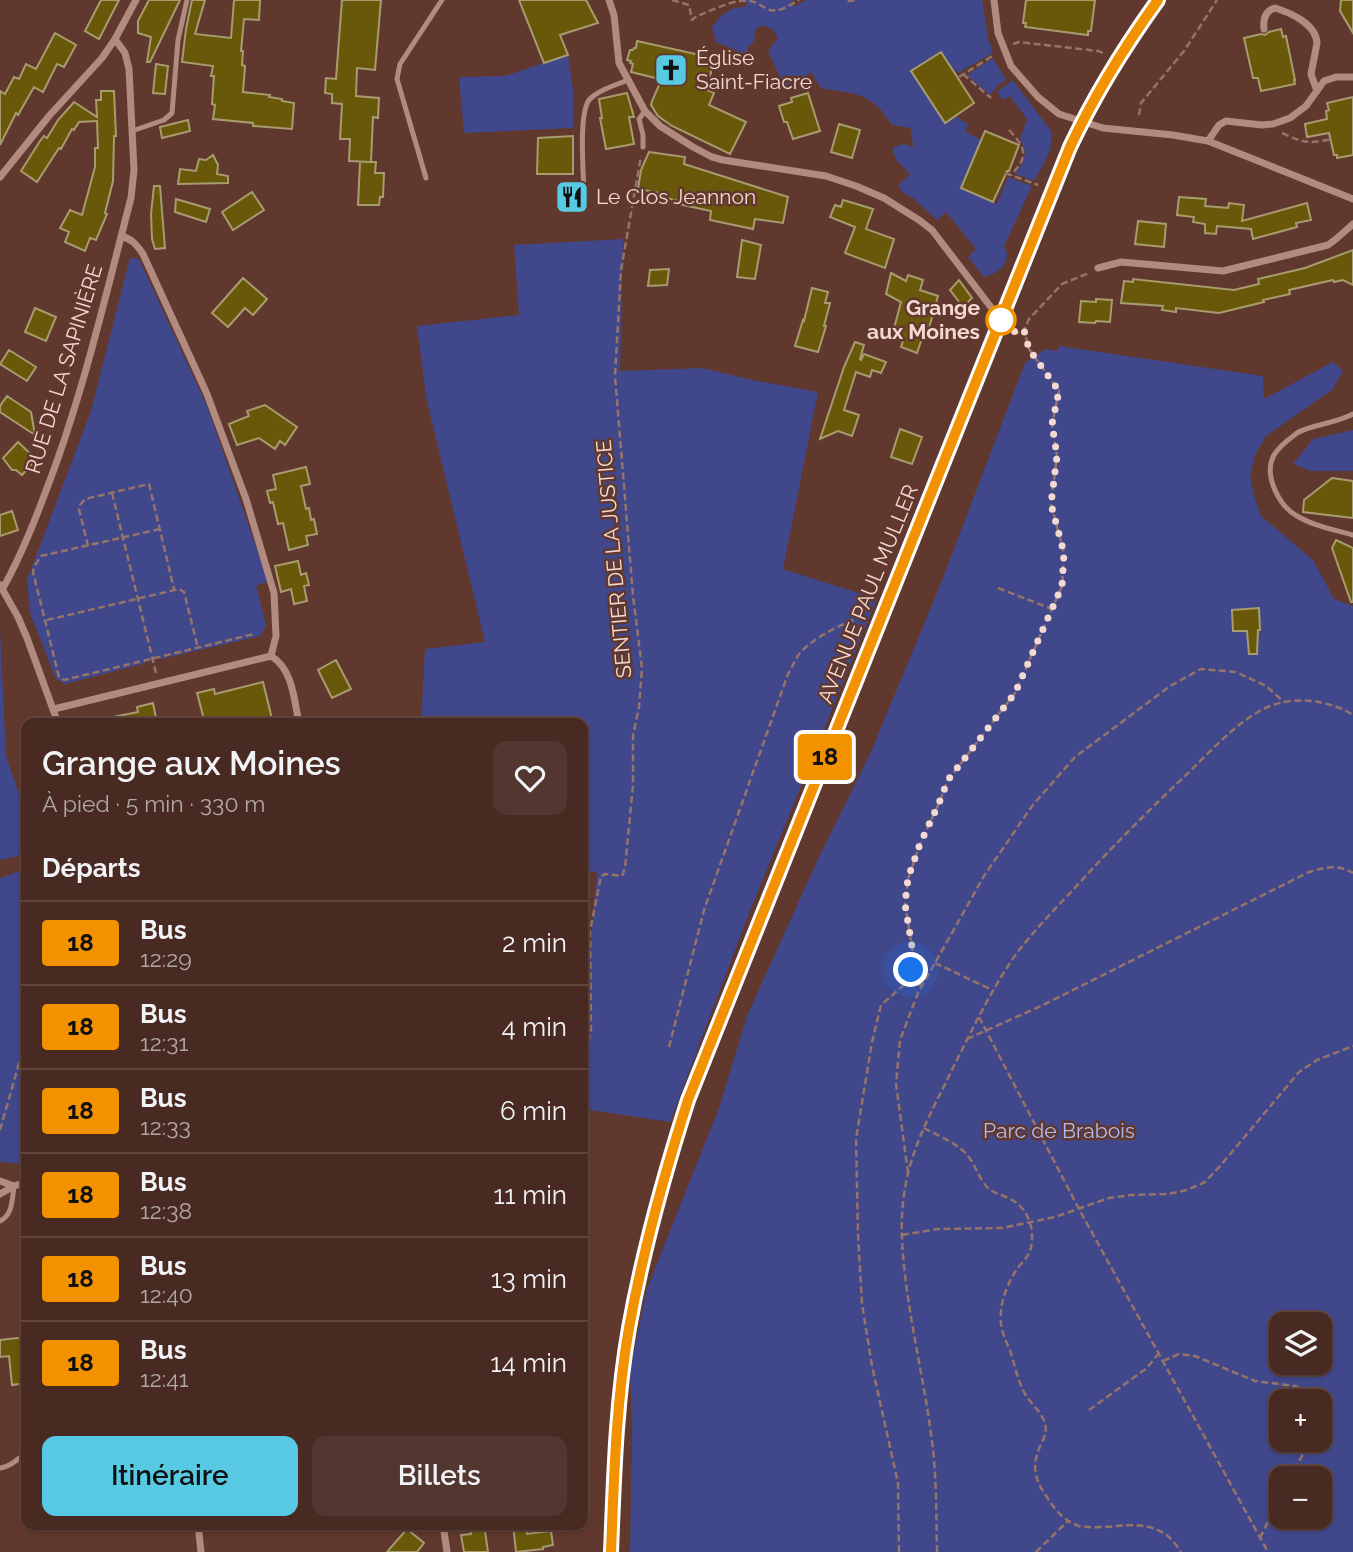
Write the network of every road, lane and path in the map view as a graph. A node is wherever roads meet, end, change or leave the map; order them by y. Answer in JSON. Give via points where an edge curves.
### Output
{"nodes":[{"id":1,"x":136,"y":0,"type":"edge"},
{"id":2,"x":187,"y":0,"type":"edge"},
{"id":3,"x":442,"y":0,"type":"edge"},
{"id":4,"x":610,"y":0,"type":"edge"},
{"id":5,"x":673,"y":0,"type":"edge"},
{"id":6,"x":799,"y":0,"type":"edge"},
{"id":7,"x":848,"y":0,"type":"edge"},
{"id":8,"x":856,"y":0,"type":"edge"},
{"id":9,"x":994,"y":0,"type":"edge"},
{"id":10,"x":1158,"y":0,"type":"edge"},
{"id":11,"x":1217,"y":0,"type":"edge"},
{"id":12,"x":738,"y":1,"type":"edge"},
{"id":13,"x":1264,"y":29,"type":"dead end"},
{"id":14,"x":115,"y":40,"type":"junction"},
{"id":15,"x":1004,"y":49,"type":"junction"},
{"id":16,"x":1119,"y":60,"type":"junction"},
{"id":17,"x":963,"y":74,"type":"junction"},
{"id":18,"x":958,"y":77,"type":"dead end"},
{"id":19,"x":1353,"y":77,"type":"edge"},
{"id":20,"x":628,"y":80,"type":"junction"},
{"id":21,"x":1317,"y":91,"type":"junction"},
{"id":22,"x":991,"y":98,"type":"dead end"},
{"id":23,"x":645,"y":111,"type":"junction"},
{"id":24,"x":1139,"y":115,"type":"dead end"},
{"id":25,"x":1082,"y":122,"type":"junction"},
{"id":26,"x":1272,"y":124,"type":"junction"},
{"id":27,"x":1009,"y":130,"type":"dead end"},
{"id":28,"x":132,"y":131,"type":"junction"},
{"id":29,"x":1331,"y":139,"type":"dead end"},
{"id":30,"x":1208,"y":141,"type":"junction"},
{"id":31,"x":643,"y":147,"type":"joint"},
{"id":32,"x":1005,"y":173,"type":"dead end"},
{"id":33,"x":1011,"y":175,"type":"junction"},
{"id":34,"x":0,"y":177,"type":"edge"},
{"id":35,"x":426,"y":178,"type":"dead end"},
{"id":36,"x":1052,"y":190,"type":"junction"},
{"id":37,"x":584,"y":198,"type":"dead end"},
{"id":38,"x":1353,"y":199,"type":"edge"},
{"id":39,"x":1353,"y":224,"type":"edge"},
{"id":40,"x":121,"y":236,"type":"junction"},
{"id":41,"x":1098,"y":268,"type":"joint"},
{"id":42,"x":1006,"y":325,"type":"junction"},
{"id":43,"x":1024,"y":330,"type":"junction"},
{"id":44,"x":1353,"y":414,"type":"edge"},
{"id":45,"x":112,"y":493,"type":"junction"},
{"id":46,"x":160,"y":529,"type":"junction"},
{"id":47,"x":1353,"y":536,"type":"edge"},
{"id":48,"x":123,"y":537,"type":"junction"},
{"id":49,"x":88,"y":545,"type":"junction"},
{"id":50,"x":1,"y":586,"type":"edge"},
{"id":51,"x":998,"y":588,"type":"dead end"},
{"id":52,"x":174,"y":589,"type":"junction"},
{"id":53,"x":138,"y":598,"type":"junction"},
{"id":54,"x":1052,"y":609,"type":"junction"},
{"id":55,"x":883,"y":612,"type":"junction"},
{"id":56,"x":46,"y":620,"type":"junction"},
{"id":57,"x":254,"y":634,"type":"dead end"},
{"id":58,"x":198,"y":648,"type":"junction"},
{"id":59,"x":271,"y":656,"type":"junction"},
{"id":60,"x":153,"y":658,"type":"junction"},
{"id":61,"x":159,"y":683,"type":"junction"},
{"id":62,"x":1284,"y":702,"type":"junction"},
{"id":63,"x":54,"y":709,"type":"junction"},
{"id":64,"x":1353,"y":715,"type":"edge"},
{"id":65,"x":57,"y":718,"type":"edge"},
{"id":66,"x":298,"y":718,"type":"edge"},
{"id":67,"x":1353,"y":873,"type":"edge"},
{"id":68,"x":935,"y":963,"type":"junction"},
{"id":69,"x":908,"y":979,"type":"junction"},
{"id":70,"x":922,"y":986,"type":"junction"},
{"id":71,"x":993,"y":990,"type":"junction"},
{"id":72,"x":979,"y":1017,"type":"junction"},
{"id":73,"x":986,"y":1031,"type":"junction"},
{"id":74,"x":967,"y":1039,"type":"junction"},
{"id":75,"x":588,"y":1046,"type":"edge"},
{"id":76,"x":1353,"y":1046,"type":"edge"},
{"id":77,"x":669,"y":1047,"type":"dead end"},
{"id":78,"x":21,"y":1056,"type":"edge"},
{"id":79,"x":924,"y":1128,"type":"junction"},
{"id":80,"x":0,"y":1130,"type":"edge"},
{"id":81,"x":908,"y":1175,"type":"junction"},
{"id":82,"x":0,"y":1181,"type":"edge"},
{"id":83,"x":21,"y":1183,"type":"edge"},
{"id":84,"x":14,"y":1185,"type":"junction"},
{"id":85,"x":0,"y":1194,"type":"edge"},
{"id":86,"x":1079,"y":1209,"type":"junction"},
{"id":87,"x":0,"y":1222,"type":"edge"},
{"id":88,"x":1030,"y":1222,"type":"junction"},
{"id":89,"x":901,"y":1235,"type":"junction"},
{"id":90,"x":1159,"y":1353,"type":"junction"},
{"id":91,"x":1163,"y":1361,"type":"junction"},
{"id":92,"x":1302,"y":1389,"type":"edge"},
{"id":93,"x":1089,"y":1410,"type":"dead end"},
{"id":94,"x":21,"y":1457,"type":"edge"},
{"id":95,"x":0,"y":1468,"type":"edge"},
{"id":96,"x":1269,"y":1519,"type":"edge"},
{"id":97,"x":1068,"y":1521,"type":"junction"},
{"id":98,"x":199,"y":1530,"type":"edge"},
{"id":99,"x":444,"y":1530,"type":"edge"},
{"id":100,"x":1260,"y":1538,"type":"junction"},
{"id":101,"x":201,"y":1552,"type":"edge"},
{"id":102,"x":447,"y":1552,"type":"edge"},
{"id":103,"x":611,"y":1552,"type":"edge"},
{"id":104,"x":900,"y":1552,"type":"edge"},
{"id":105,"x":937,"y":1552,"type":"edge"},
{"id":106,"x":1036,"y":1552,"type":"edge"},
{"id":107,"x":1181,"y":1552,"type":"edge"},
{"id":108,"x":1268,"y":1552,"type":"edge"}],
"edges":[{"from":1,"to":14,"type":"street"},
{"from":2,"to":28,"type":"lane","via":[[178,40],[172,113]]},
{"from":3,"to":35,"type":"lane","via":[[400,64],[397,79]]},
{"from":4,"to":20,"type":"street","via":[[619,63]]},
{"from":5,"to":12,"type":"path","via":[[689,5],[692,20]]},
{"from":6,"to":12,"type":"path","via":[[777,10]]},
{"from":7,"to":8,"type":"path"},
{"from":9,"to":15,"type":"street"},
{"from":10,"to":16,"type":"main road","name":"AVENUE PAUL MULLER"},
{"from":11,"to":24,"type":"path","via":[[1184,51],[1141,103]]},
{"from":13,"to":21,"type":"street","via":[[1264,17],[1275,8],[1314,30],[1317,43],[1311,74]]},
{"from":14,"to":28,"type":"street","name":"RUE DE LA SAPINIÈRE","via":[[128,59]]},
{"from":14,"to":34,"type":"street"},
{"from":15,"to":16,"type":"path","via":[[1019,42],[1098,51]]},
{"from":15,"to":17,"type":"path"},
{"from":15,"to":25,"type":"street","via":[[1038,97],[1059,114]]},
{"from":16,"to":25,"type":"main road","name":"AVENUE PAUL MULLER"},
{"from":17,"to":18,"type":"path"},
{"from":17,"to":22,"type":"path"},
{"from":19,"to":21,"type":"street","via":[[1332,77]]},
{"from":20,"to":23,"type":"street"},
{"from":20,"to":37,"type":"lane","via":[[596,94],[583,114]]},
{"from":21,"to":26,"type":"street","via":[[1301,111]]},
{"from":23,"to":31,"type":"lane","via":[[639,119]]},
{"from":23,"to":42,"type":"street","via":[[660,126],[712,157],[826,176],[884,198],[932,230]]},
{"from":25,"to":30,"type":"street"},
{"from":25,"to":36,"type":"main road","name":"AVENUE PAUL MULLER"},
{"from":26,"to":29,"type":"path","via":[[1303,142]]},
{"from":26,"to":30,"type":"street","via":[[1226,121]]},
{"from":27,"to":33,"type":"path","via":[[1024,155]]},
{"from":28,"to":40,"type":"street","name":"RUE DE LA SAPINIÈRE","via":[[133,182]]},
{"from":30,"to":38,"type":"street"},
{"from":31,"to":75,"type":"path","name":"SENTIER DE LA JUSTICE","via":[[621,270],[615,376],[642,668],[625,868],[622,876],[601,876],[590,931]]},
{"from":32,"to":33,"type":"path"},
{"from":33,"to":36,"type":"path"},
{"from":36,"to":42,"type":"main road","name":"AVENUE PAUL MULLER"},
{"from":39,"to":41,"type":"street","via":[[1328,244],[1223,271],[1121,262]]},
{"from":40,"to":50,"type":"street","name":"RUE DE LA SAPINIÈRE","via":[[65,439],[20,558]]},
{"from":40,"to":59,"type":"street","via":[[129,238],[142,254],[207,394],[246,499],[274,593],[276,636]]},
{"from":41,"to":43,"type":"path","via":[[1062,284]]},
{"from":42,"to":43,"type":"path","via":[[1019,333]]},
{"from":42,"to":55,"type":"main road","name":"AVENUE PAUL MULLER"},
{"from":43,"to":54,"type":"path","via":[[1029,349],[1059,391],[1052,424],[1057,456],[1051,504],[1064,553],[1062,586]]},
{"from":44,"to":47,"type":"lane","via":[[1301,431],[1273,456],[1271,469],[1278,498],[1294,515]]},
{"from":45,"to":46,"type":"path","via":[[149,484]]},
{"from":45,"to":48,"type":"path"},
{"from":45,"to":49,"type":"path","via":[[85,499],[80,505]]},
{"from":46,"to":48,"type":"path"},
{"from":46,"to":52,"type":"path"},
{"from":48,"to":49,"type":"path"},
{"from":48,"to":53,"type":"path"},
{"from":49,"to":56,"type":"path","via":[[38,559],[33,572]]},
{"from":50,"to":63,"type":"street"},
{"from":51,"to":54,"type":"path"},
{"from":52,"to":53,"type":"path"},
{"from":52,"to":58,"type":"path","via":[[184,592]]},
{"from":53,"to":56,"type":"path"},
{"from":53,"to":60,"type":"path"},
{"from":54,"to":69,"type":"path","via":[[1015,693],[948,780],[920,844],[905,904],[913,953]]},
{"from":55,"to":77,"type":"path","via":[[826,633],[799,655],[788,674],[704,910]]},
{"from":55,"to":103,"type":"main road","name":"AVENUE PAUL MULLER","via":[[688,1100],[666,1167],[643,1255],[621,1386]]},
{"from":56,"to":60,"type":"path","via":[[61,679]]},
{"from":57,"to":58,"type":"path"},
{"from":58,"to":60,"type":"path"},
{"from":59,"to":61,"type":"street"},
{"from":59,"to":66,"type":"street","via":[[286,673]]},
{"from":60,"to":61,"type":"path"},
{"from":61,"to":63,"type":"street"},
{"from":62,"to":64,"type":"path","via":[[1321,702]]},
{"from":62,"to":68,"type":"path","via":[[1236,672],[1201,669],[1170,686],[1075,757],[1032,806],[984,876]]},
{"from":62,"to":71,"type":"path","via":[[1247,719],[1144,814],[1042,923]]},
{"from":63,"to":65,"type":"street"},
{"from":67,"to":73,"type":"path","via":[[1328,867],[1307,873]]},
{"from":68,"to":70,"type":"path"},
{"from":68,"to":71,"type":"path"},
{"from":69,"to":70,"type":"path"},
{"from":69,"to":104,"type":"path","via":[[881,1005],[856,1139],[862,1304],[898,1483]]},
{"from":70,"to":81,"type":"path","via":[[901,1040],[896,1084]]},
{"from":71,"to":72,"type":"path"},
{"from":72,"to":73,"type":"path"},
{"from":72,"to":74,"type":"path"},
{"from":73,"to":74,"type":"path"},
{"from":73,"to":86,"type":"path"},
{"from":74,"to":79,"type":"path"},
{"from":76,"to":86,"type":"path","via":[[1299,1072],[1205,1182],[1168,1194],[1109,1198]]},
{"from":78,"to":80,"type":"path"},
{"from":79,"to":81,"type":"path"},
{"from":79,"to":88,"type":"path","via":[[962,1150],[990,1190],[1020,1205]]},
{"from":81,"to":89,"type":"path"},
{"from":82,"to":84,"type":"street"},
{"from":83,"to":84,"type":"street"},
{"from":84,"to":85,"type":"street"},
{"from":84,"to":87,"type":"lane","via":[[10,1213]]},
{"from":86,"to":88,"type":"path"},
{"from":86,"to":90,"type":"path"},
{"from":88,"to":89,"type":"path"},
{"from":88,"to":97,"type":"path","via":[[1030,1253],[1010,1281],[1001,1324],[1019,1382],[1046,1427],[1035,1464],[1038,1483]]},
{"from":89,"to":105,"type":"path","via":[[931,1435]]},
{"from":90,"to":91,"type":"path"},
{"from":90,"to":93,"type":"path","via":[[1147,1368]]},
{"from":91,"to":92,"type":"path","via":[[1179,1353],[1195,1356],[1255,1381]]},
{"from":91,"to":100,"type":"path"},
{"from":94,"to":95,"type":"lane"},
{"from":96,"to":100,"type":"path"},
{"from":97,"to":106,"type":"path"},
{"from":97,"to":107,"type":"path","via":[[1089,1527],[1145,1525],[1166,1534]]},
{"from":98,"to":101,"type":"street"},
{"from":99,"to":102,"type":"street"},
{"from":100,"to":108,"type":"path"}]}
